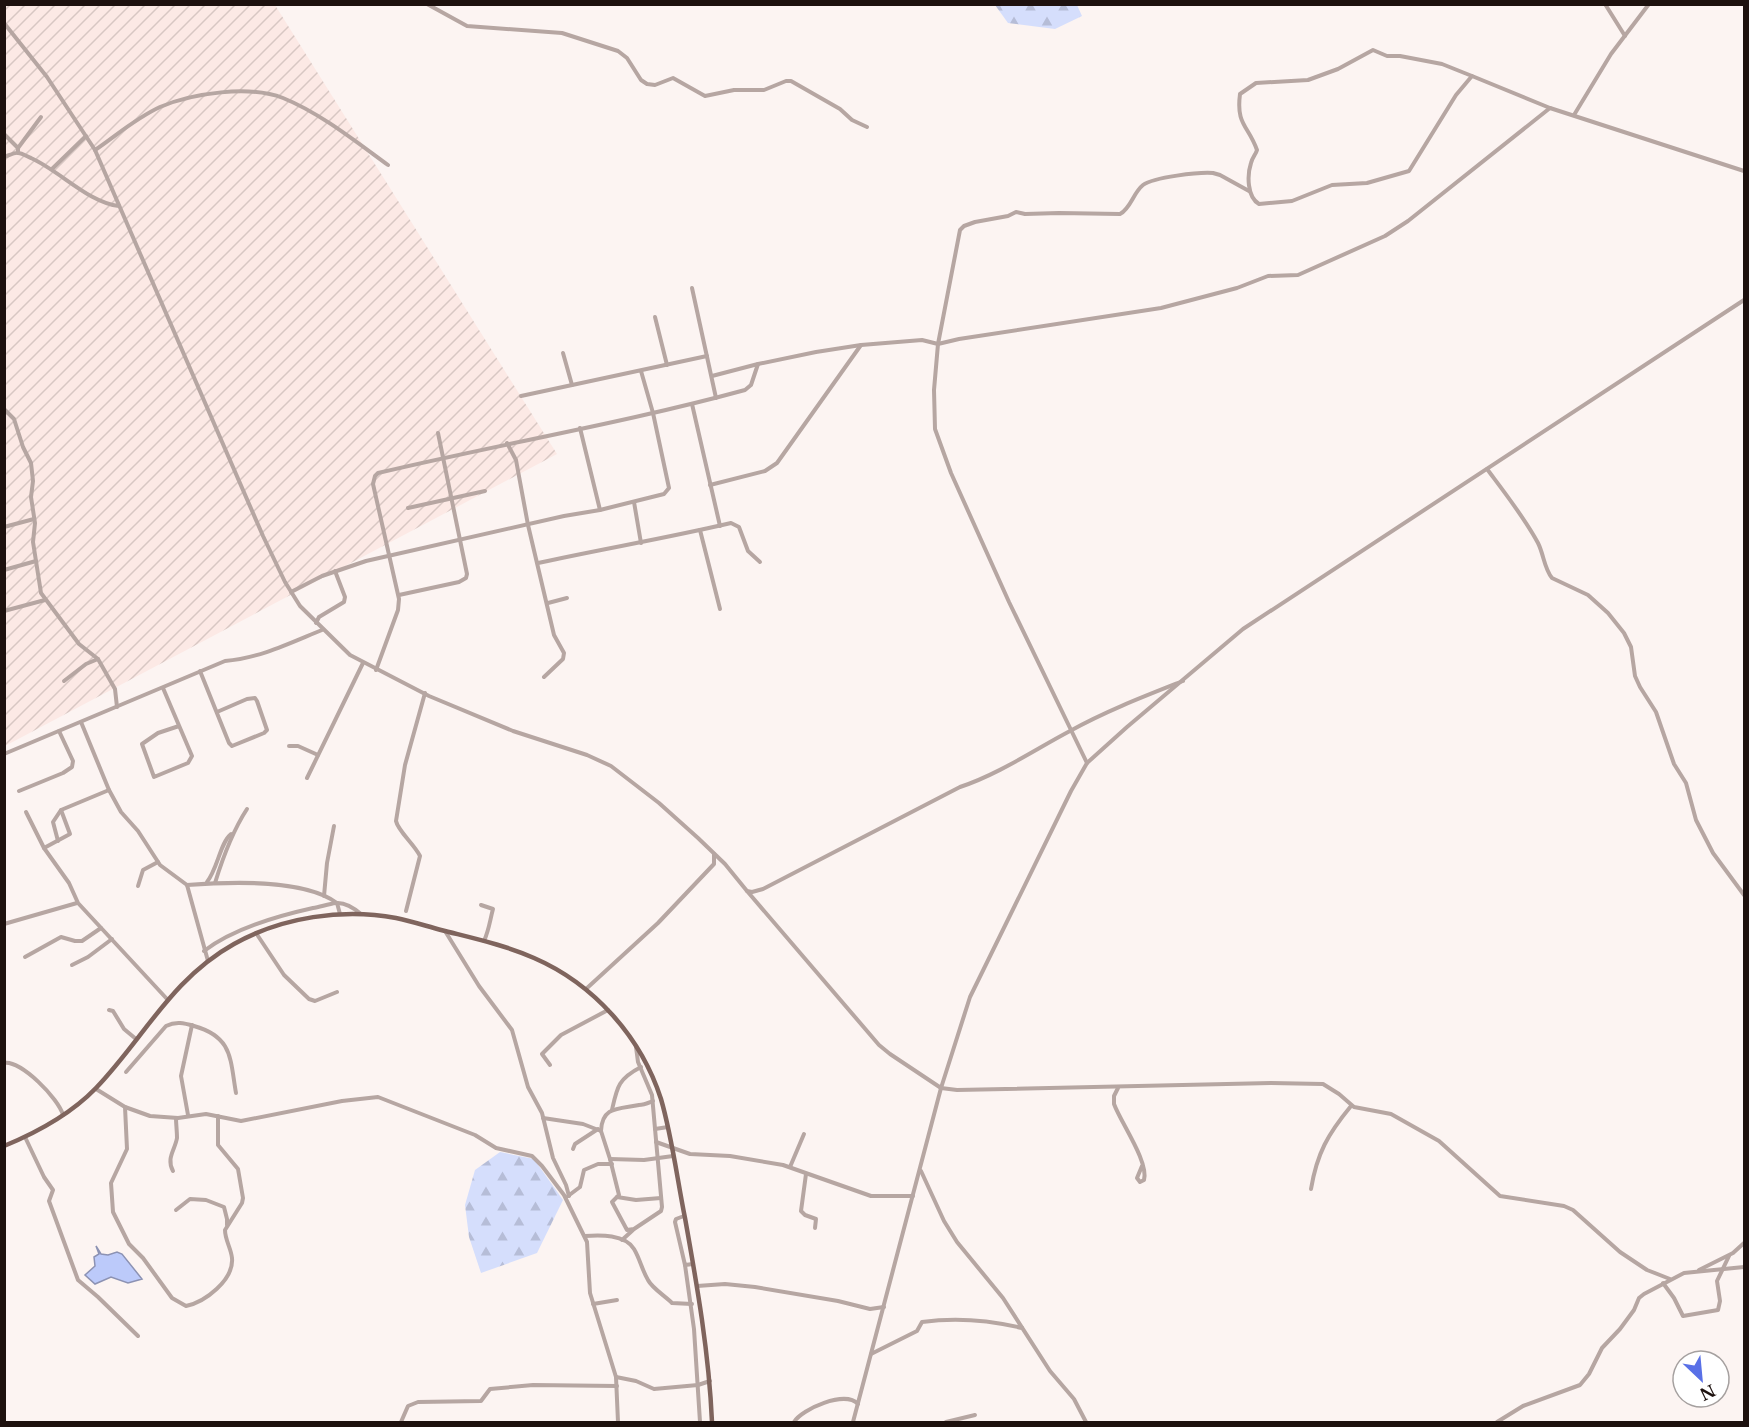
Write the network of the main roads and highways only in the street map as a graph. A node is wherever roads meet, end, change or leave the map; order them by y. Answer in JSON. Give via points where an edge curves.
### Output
{"nodes":[{"id":1,"x":4,"y":1146,"type":"edge"},
{"id":2,"x":712,"y":1422,"type":"edge"}],
"edges":[{"from":1,"to":2,"type":"main road","via":[[63,1115],[96,1089],[190,975],[256,933],[288,923],[361,914],[445,931],[532,957],[586,989],[608,1010],[636,1045],[657,1088],[668,1127],[697,1286]]}]}
